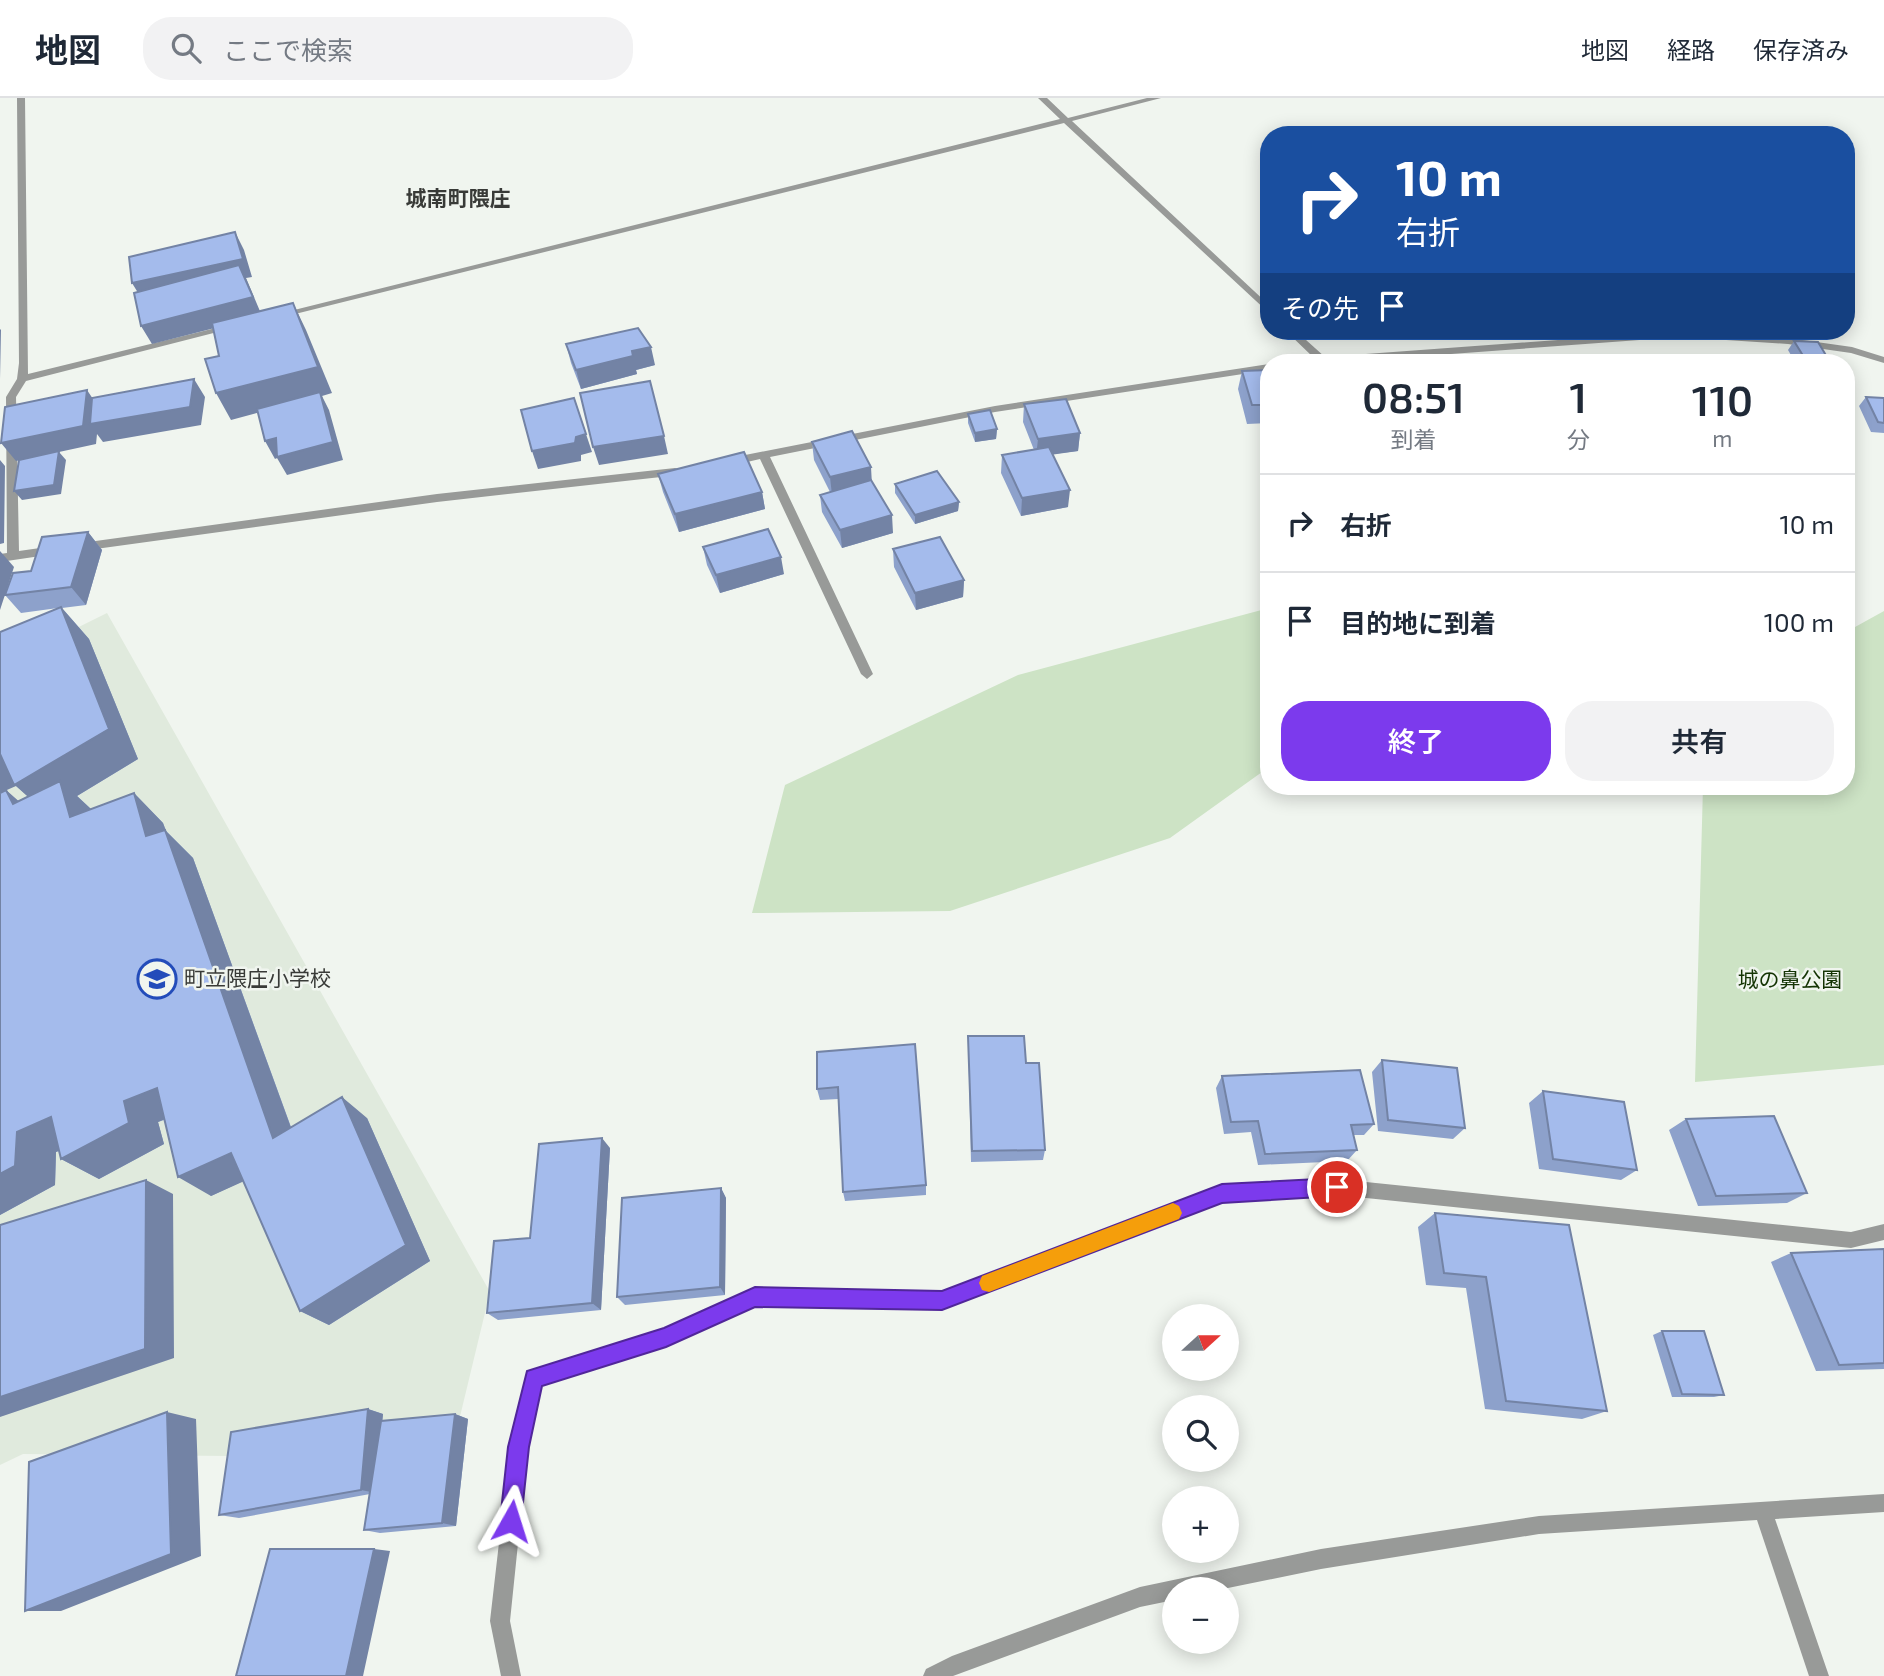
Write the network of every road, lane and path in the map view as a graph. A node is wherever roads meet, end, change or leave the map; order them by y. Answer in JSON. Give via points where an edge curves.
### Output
{"nodes":[{"id":1,"x":21,"y":98,"type":"edge"},
{"id":2,"x":1042,"y":98,"type":"edge"},
{"id":3,"x":1157,"y":98,"type":"edge"},
{"id":4,"x":1067,"y":120,"type":"junction"},
{"id":5,"x":1260,"y":302,"type":"edge"},
{"id":6,"x":269,"y":318,"type":"edge"},
{"id":7,"x":242,"y":324,"type":"edge"},
{"id":8,"x":1301,"y":340,"type":"edge"},
{"id":9,"x":1601,"y":340,"type":"edge"},
{"id":10,"x":1773,"y":340,"type":"edge"},
{"id":11,"x":1316,"y":354,"type":"edge"},
{"id":12,"x":1416,"y":354,"type":"edge"},
{"id":13,"x":1884,"y":360,"type":"edge"},
{"id":14,"x":1260,"y":368,"type":"edge"},
{"id":15,"x":22,"y":379,"type":"junction"},
{"id":16,"x":764,"y":456,"type":"junction"},
{"id":17,"x":716,"y":465,"type":"edge"},
{"id":18,"x":692,"y":470,"type":"edge"},
{"id":19,"x":13,"y":556,"type":"junction"},
{"id":20,"x":0,"y":558,"type":"edge"},
{"id":21,"x":867,"y":674,"type":"dead end"},
{"id":22,"x":1884,"y":1232,"type":"edge"},
{"id":23,"x":1884,"y":1503,"type":"edge"},
{"id":24,"x":1763,"y":1511,"type":"junction"},
{"id":25,"x":1233,"y":1577,"type":"edge"},
{"id":26,"x":1162,"y":1592,"type":"edge"},
{"id":27,"x":511,"y":1676,"type":"edge"},
{"id":28,"x":933,"y":1676,"type":"edge"},
{"id":29,"x":1819,"y":1676,"type":"edge"}],
"edges":[{"from":1,"to":15,"type":"street"},
{"from":2,"to":4,"type":"street"},
{"from":3,"to":4,"type":"street"},
{"from":4,"to":5,"type":"street"},
{"from":4,"to":6,"type":"street"},
{"from":7,"to":15,"type":"street"},
{"from":8,"to":11,"type":"street"},
{"from":9,"to":12,"type":"street"},
{"from":10,"to":13,"type":"street","via":[[1852,350]]},
{"from":14,"to":16,"type":"street","via":[[995,409]]},
{"from":15,"to":19,"type":"street","via":[[11,397]]},
{"from":16,"to":17,"type":"street"},
{"from":16,"to":21,"type":"street"},
{"from":18,"to":19,"type":"street","via":[[437,498]]},
{"from":19,"to":20,"type":"street"},
{"from":22,"to":27,"type":"street","via":[[1851,1240],[1337,1187],[1222,1194],[942,1301],[755,1297],[666,1337],[534,1378],[519,1447],[500,1620]]},
{"from":23,"to":24,"type":"street"},
{"from":24,"to":25,"type":"street","via":[[1539,1525]]},
{"from":24,"to":29,"type":"street"},
{"from":26,"to":28,"type":"street"}]}
